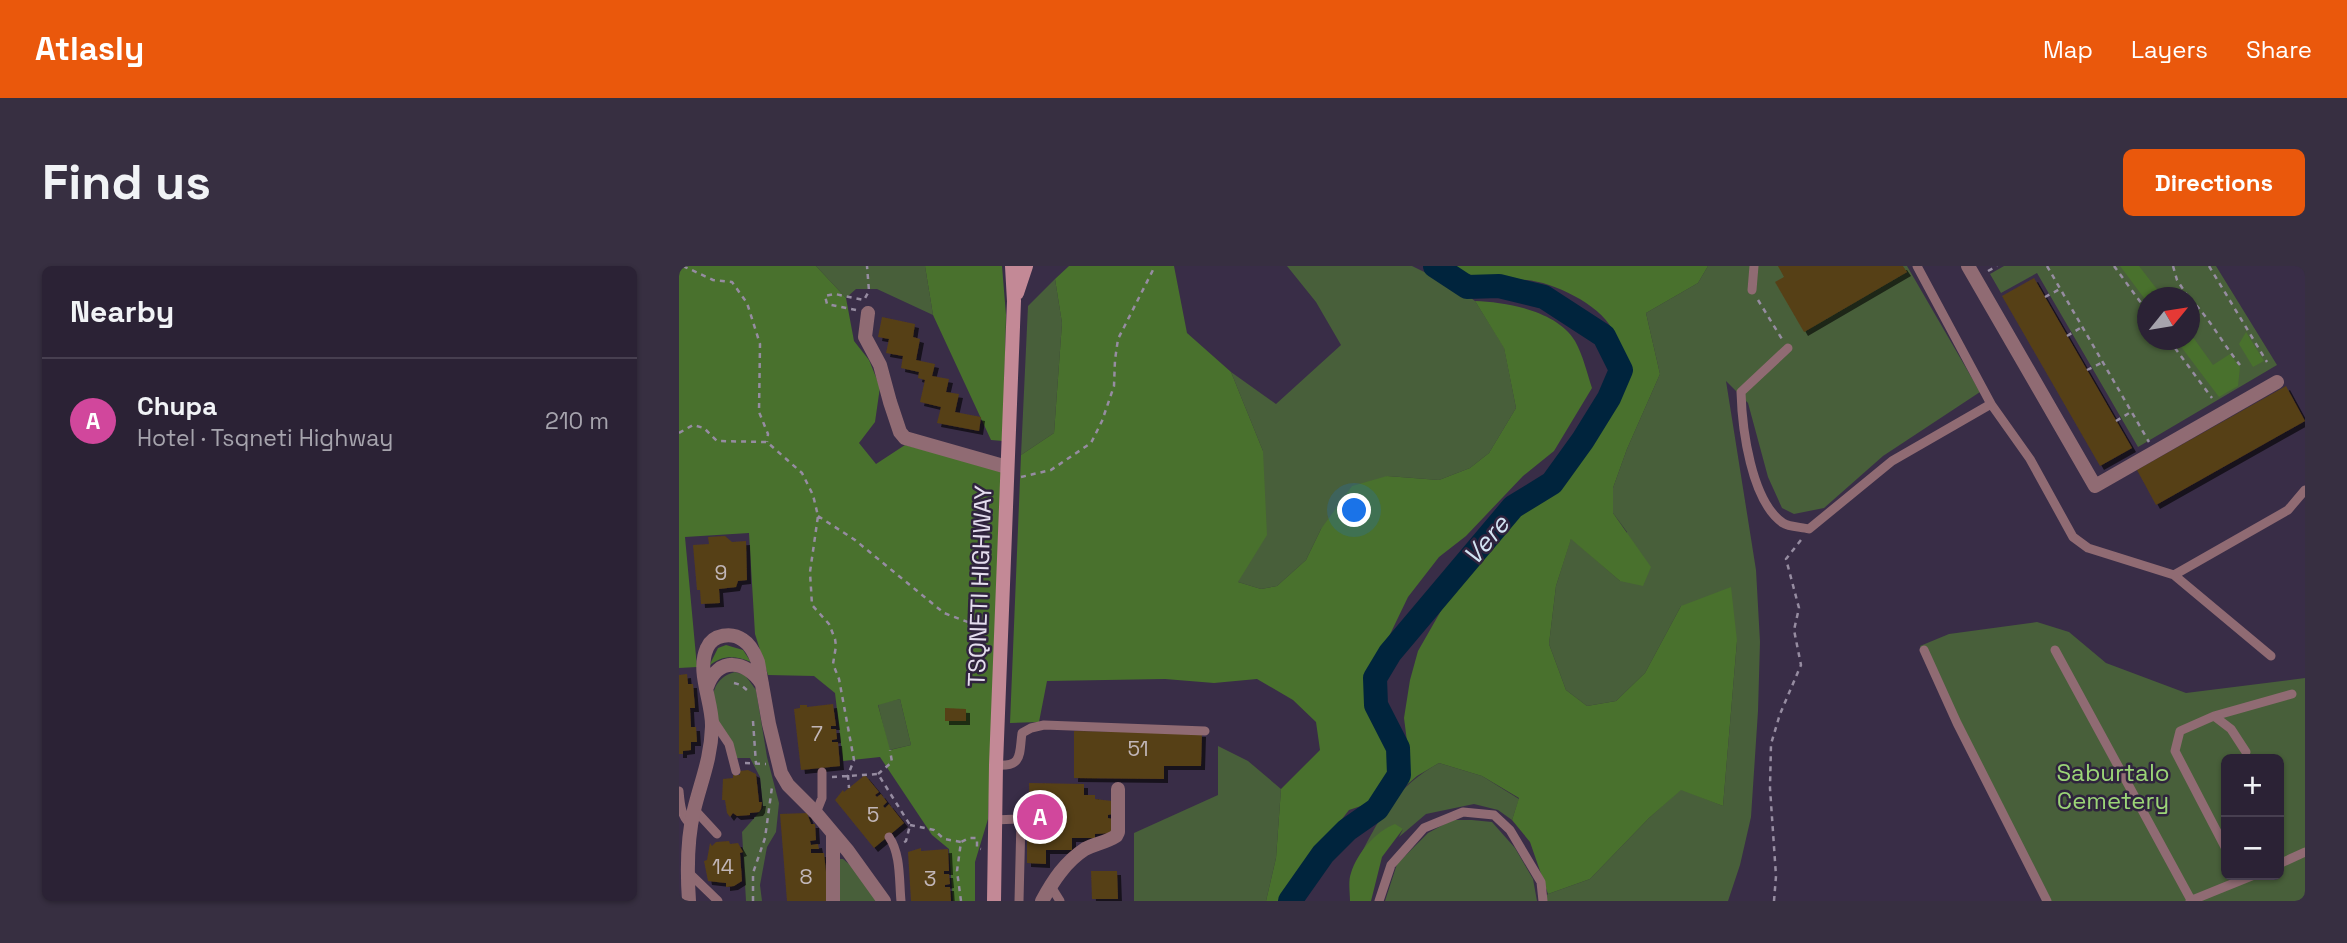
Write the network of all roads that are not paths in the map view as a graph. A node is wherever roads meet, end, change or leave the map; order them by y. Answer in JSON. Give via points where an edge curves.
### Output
{"nodes":[{"id":1,"x":1026,"y":266,"type":"edge"},
{"id":2,"x":1754,"y":266,"type":"edge"},
{"id":3,"x":1917,"y":266,"type":"edge"},
{"id":4,"x":1968,"y":266,"type":"edge"},
{"id":5,"x":1011,"y":268,"type":"edge"},
{"id":6,"x":1752,"y":289,"type":"road end"},
{"id":7,"x":1014,"y":301,"type":"junction"},
{"id":8,"x":867,"y":313,"type":"road end"},
{"id":9,"x":1788,"y":348,"type":"road end"},
{"id":10,"x":2277,"y":382,"type":"dead end"},
{"id":11,"x":1991,"y":404,"type":"junction"},
{"id":12,"x":1007,"y":467,"type":"junction"},
{"id":13,"x":2305,"y":489,"type":"edge"},
{"id":14,"x":2174,"y":575,"type":"junction"},
{"id":15,"x":1924,"y":650,"type":"dead end"},
{"id":16,"x":2055,"y":650,"type":"dead end"},
{"id":17,"x":2270,"y":656,"type":"dead end"},
{"id":18,"x":763,"y":685,"type":"junction"},
{"id":19,"x":707,"y":687,"type":"junction"},
{"id":20,"x":2292,"y":694,"type":"dead end"},
{"id":21,"x":2214,"y":716,"type":"junction"},
{"id":22,"x":712,"y":719,"type":"junction"},
{"id":23,"x":1205,"y":731,"type":"dead end"},
{"id":24,"x":2246,"y":752,"type":"dead end"},
{"id":25,"x":996,"y":765,"type":"junction"},
{"id":26,"x":736,"y":771,"type":"dead end"},
{"id":27,"x":822,"y":772,"type":"dead end"},
{"id":28,"x":1118,"y":789,"type":"dead end"},
{"id":29,"x":679,"y":791,"type":"edge"},
{"id":30,"x":694,"y":809,"type":"junction"},
{"id":31,"x":816,"y":813,"type":"junction"},
{"id":32,"x":994,"y":820,"type":"junction"},
{"id":33,"x":691,"y":824,"type":"junction"},
{"id":34,"x":717,"y":834,"type":"dead end"},
{"id":35,"x":833,"y":834,"type":"junction"},
{"id":36,"x":889,"y":837,"type":"dead end"},
{"id":37,"x":2221,"y":839,"type":"edge"},
{"id":38,"x":2305,"y":852,"type":"edge"},
{"id":39,"x":2284,"y":862,"type":"edge"},
{"id":40,"x":688,"y":872,"type":"junction"},
{"id":41,"x":2235,"y":880,"type":"edge"},
{"id":42,"x":1050,"y":885,"type":"junction"},
{"id":43,"x":689,"y":901,"type":"edge"},
{"id":44,"x":718,"y":901,"type":"edge"},
{"id":45,"x":833,"y":901,"type":"edge"},
{"id":46,"x":884,"y":901,"type":"edge"},
{"id":47,"x":901,"y":901,"type":"edge"},
{"id":48,"x":994,"y":901,"type":"edge"},
{"id":49,"x":1019,"y":901,"type":"edge"},
{"id":50,"x":1042,"y":901,"type":"edge"},
{"id":51,"x":1060,"y":901,"type":"edge"},
{"id":52,"x":1379,"y":901,"type":"edge"},
{"id":53,"x":1543,"y":901,"type":"edge"},
{"id":54,"x":2047,"y":901,"type":"edge"},
{"id":55,"x":2191,"y":901,"type":"edge"}],
"edges":[{"from":1,"to":7,"type":"main road"},
{"from":2,"to":6,"type":"lane"},
{"from":3,"to":11,"type":"lane"},
{"from":4,"to":10,"type":"street","via":[[2095,486]]},
{"from":5,"to":7,"type":"main road","name":"TSQNETI HIGHWAY"},
{"from":7,"to":12,"type":"main road","name":"TSQNETI HIGHWAY"},
{"from":8,"to":12,"type":"street","via":[[865,337],[880,365],[905,438]]},
{"from":9,"to":11,"type":"lane","via":[[1741,392],[1751,460],[1765,503],[1784,524],[1809,529],[1892,461]]},
{"from":11,"to":14,"type":"lane","via":[[2030,459],[2073,537],[2088,548]]},
{"from":12,"to":25,"type":"main road","name":"TSQNETI HIGHWAY"},
{"from":13,"to":14,"type":"lane","via":[[2288,510]]},
{"from":14,"to":17,"type":"lane"},
{"from":15,"to":54,"type":"lane"},
{"from":16,"to":55,"type":"lane"},
{"from":18,"to":19,"type":"street","via":[[748,668],[729,665],[715,673]]},
{"from":18,"to":19,"type":"street","via":[[754,652],[742,639],[727,635],[707,647]]},
{"from":18,"to":31,"type":"street","via":[[781,774]]},
{"from":19,"to":22,"type":"street"},
{"from":20,"to":21,"type":"lane"},
{"from":21,"to":24,"type":"lane","via":[[2231,729]]},
{"from":21,"to":37,"type":"lane","via":[[2180,731],[2175,751]]},
{"from":22,"to":26,"type":"lane","via":[[729,744]]},
{"from":22,"to":30,"type":"street","via":[[705,777]]},
{"from":23,"to":25,"type":"lane","via":[[1044,725],[1022,733],[1018,760]]},
{"from":25,"to":32,"type":"main road","name":"TSQNETI HIGHWAY"},
{"from":27,"to":31,"type":"lane","via":[[822,798]]},
{"from":28,"to":42,"type":"street","via":[[1116,836],[1086,849]]},
{"from":29,"to":33,"type":"lane","via":[[681,808]]},
{"from":30,"to":33,"type":"street"},
{"from":30,"to":34,"type":"lane"},
{"from":31,"to":35,"type":"street"},
{"from":32,"to":48,"type":"main road","name":"TSQNETI HIGHWAY"},
{"from":32,"to":49,"type":"lane","via":[[1021,818]]},
{"from":33,"to":40,"type":"street"},
{"from":35,"to":45,"type":"street"},
{"from":35,"to":46,"type":"street"},
{"from":36,"to":47,"type":"lane","via":[[897,856]]},
{"from":38,"to":39,"type":"lane"},
{"from":40,"to":43,"type":"street"},
{"from":40,"to":44,"type":"lane"},
{"from":41,"to":55,"type":"lane"},
{"from":42,"to":50,"type":"street"},
{"from":42,"to":51,"type":"lane"},
{"from":52,"to":53,"type":"lane","via":[[1391,865],[1424,828],[1463,812],[1494,815],[1510,830],[1541,882]]}]}
